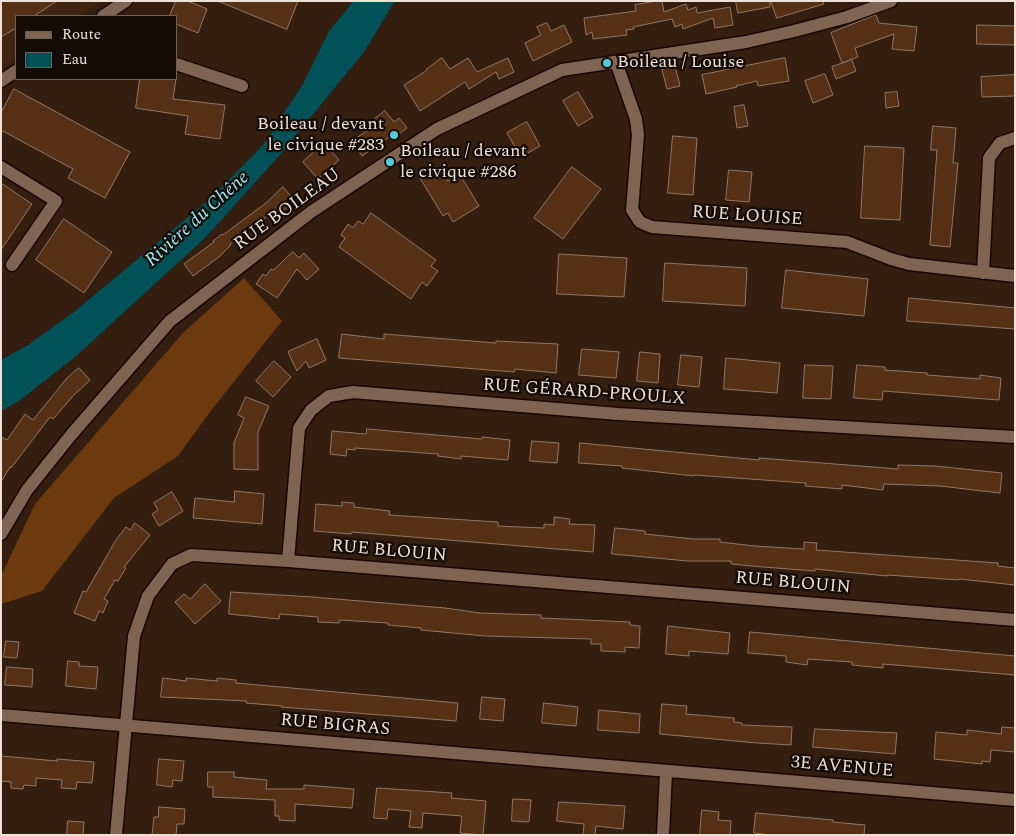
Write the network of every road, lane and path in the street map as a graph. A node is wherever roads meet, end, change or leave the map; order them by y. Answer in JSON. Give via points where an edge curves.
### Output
{"nodes":[{"id":1,"x":126,"y":1,"type":"edge"},
{"id":2,"x":891,"y":1,"type":"edge"},
{"id":3,"x":107,"y":15,"type":"edge"},
{"id":4,"x":616,"y":62,"type":"junction"},
{"id":5,"x":178,"y":65,"type":"edge"},
{"id":6,"x":15,"y":72,"type":"edge"},
{"id":7,"x":1,"y":81,"type":"edge"},
{"id":8,"x":242,"y":86,"type":"dead end"},
{"id":9,"x":1015,"y":138,"type":"edge"},
{"id":10,"x":1,"y":167,"type":"edge"},
{"id":11,"x":12,"y":265,"type":"dead end"},
{"id":12,"x":982,"y":273,"type":"junction"},
{"id":13,"x":1015,"y":276,"type":"edge"},
{"id":14,"x":1015,"y":437,"type":"edge"},
{"id":15,"x":1,"y":534,"type":"edge"},
{"id":16,"x":288,"y":561,"type":"junction"},
{"id":17,"x":1015,"y":620,"type":"edge"},
{"id":18,"x":1,"y":715,"type":"edge"},
{"id":19,"x":126,"y":726,"type":"junction"},
{"id":20,"x":666,"y":772,"type":"junction"},
{"id":21,"x":1015,"y":800,"type":"edge"},
{"id":22,"x":116,"y":835,"type":"edge"},
{"id":23,"x":663,"y":835,"type":"edge"}],
"edges":[{"from":1,"to":3,"type":"street"},
{"from":2,"to":4,"type":"street","name":"RUE BOILEAU","via":[[785,34]]},
{"from":4,"to":12,"type":"street","name":"RUE LOUISE","via":[[636,119],[638,135],[632,210],[640,222],[652,227],[847,242],[909,264]]},
{"from":4,"to":15,"type":"street","name":"RUE BOILEAU","via":[[562,70],[437,129],[311,212],[170,322],[27,490]]},
{"from":5,"to":8,"type":"street"},
{"from":6,"to":7,"type":"street"},
{"from":9,"to":12,"type":"street","via":[[1000,143],[989,158]]},
{"from":10,"to":11,"type":"street","via":[[56,201]]},
{"from":12,"to":13,"type":"street","name":"RUE LOUISE"},
{"from":14,"to":16,"type":"street","name":"RUE GÉRARD-PROULX","via":[[618,414],[353,392],[329,396],[311,410],[299,428]]},
{"from":16,"to":17,"type":"street","name":"RUE BLOUIN"},
{"from":16,"to":19,"type":"street","name":"RUE BLOUIN","via":[[192,555],[172,564],[148,596],[134,636]]},
{"from":18,"to":19,"type":"street","name":"RUE BIGRAS"},
{"from":19,"to":20,"type":"street","name":"RUE BIGRAS"},
{"from":19,"to":22,"type":"street","name":"RUE BLOUIN"},
{"from":20,"to":21,"type":"street","name":"3E AVENUE"},
{"from":20,"to":23,"type":"street"}]}
